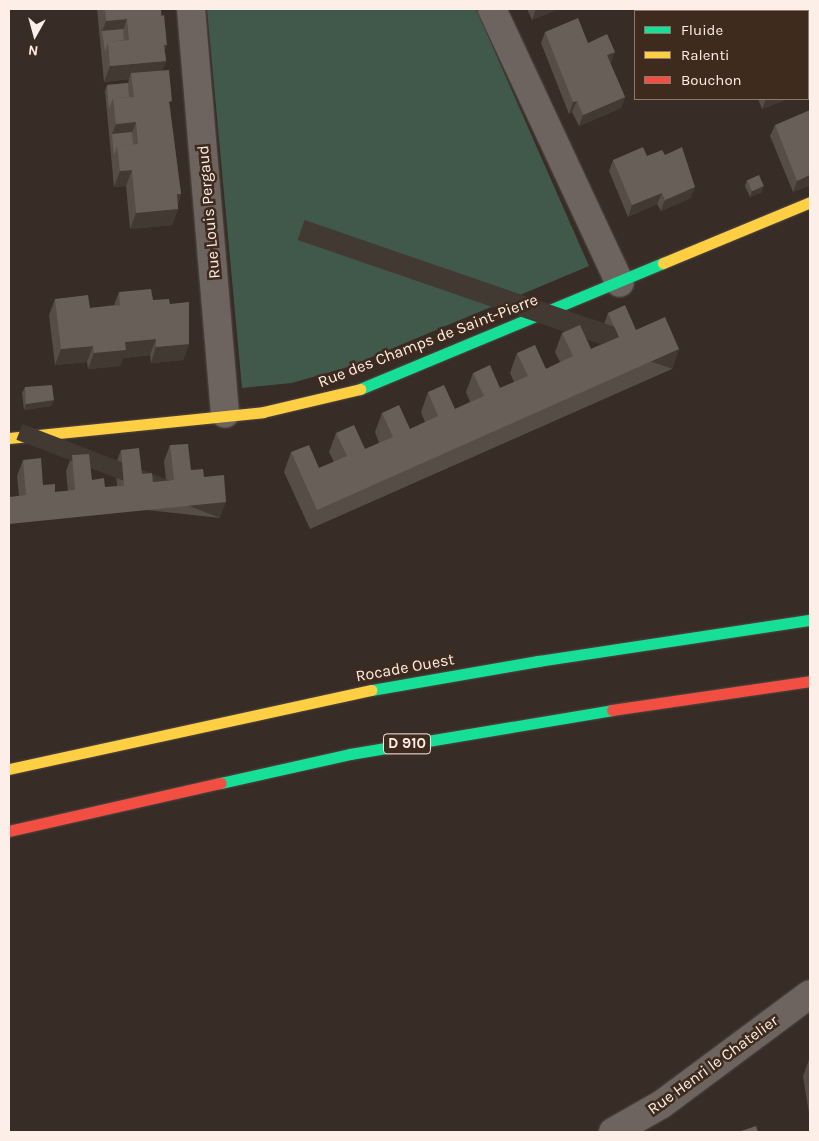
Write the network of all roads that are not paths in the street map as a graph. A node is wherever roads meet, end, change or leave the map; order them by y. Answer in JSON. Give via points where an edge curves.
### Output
{"nodes":[{"id":1,"x":191,"y":9,"type":"edge"},
{"id":2,"x":492,"y":9,"type":"edge"},
{"id":3,"x":810,"y":202,"type":"edge"},
{"id":4,"x":620,"y":283,"type":"junction"},
{"id":5,"x":225,"y":414,"type":"junction"},
{"id":6,"x":9,"y":438,"type":"edge"},
{"id":7,"x":810,"y":620,"type":"edge"},
{"id":8,"x":810,"y":681,"type":"edge"},
{"id":9,"x":9,"y":769,"type":"edge"},
{"id":10,"x":9,"y":831,"type":"edge"},
{"id":11,"x":810,"y":994,"type":"edge"},
{"id":12,"x":613,"y":1132,"type":"edge"}],
"edges":[{"from":1,"to":5,"type":"street","name":"Rue Louis Pergaud"},
{"from":2,"to":4,"type":"street"},
{"from":3,"to":4,"type":"main road","name":"Rue des Champs de Saint-Pierre"},
{"from":4,"to":5,"type":"main road","name":"Rue des Champs de Saint-Pierre","via":[[350,393],[308,405]]},
{"from":5,"to":6,"type":"main road","name":"Rue des Champs de Saint-Pierre"},
{"from":7,"to":9,"type":"main road","name":"Rocade Ouest","via":[[538,661],[339,696]]},
{"from":8,"to":10,"type":"main road","number":"D 910","via":[[545,720],[350,754]]},
{"from":11,"to":12,"type":"street","name":"Rue Henri le Chatelier","via":[[662,1104]]}]}
